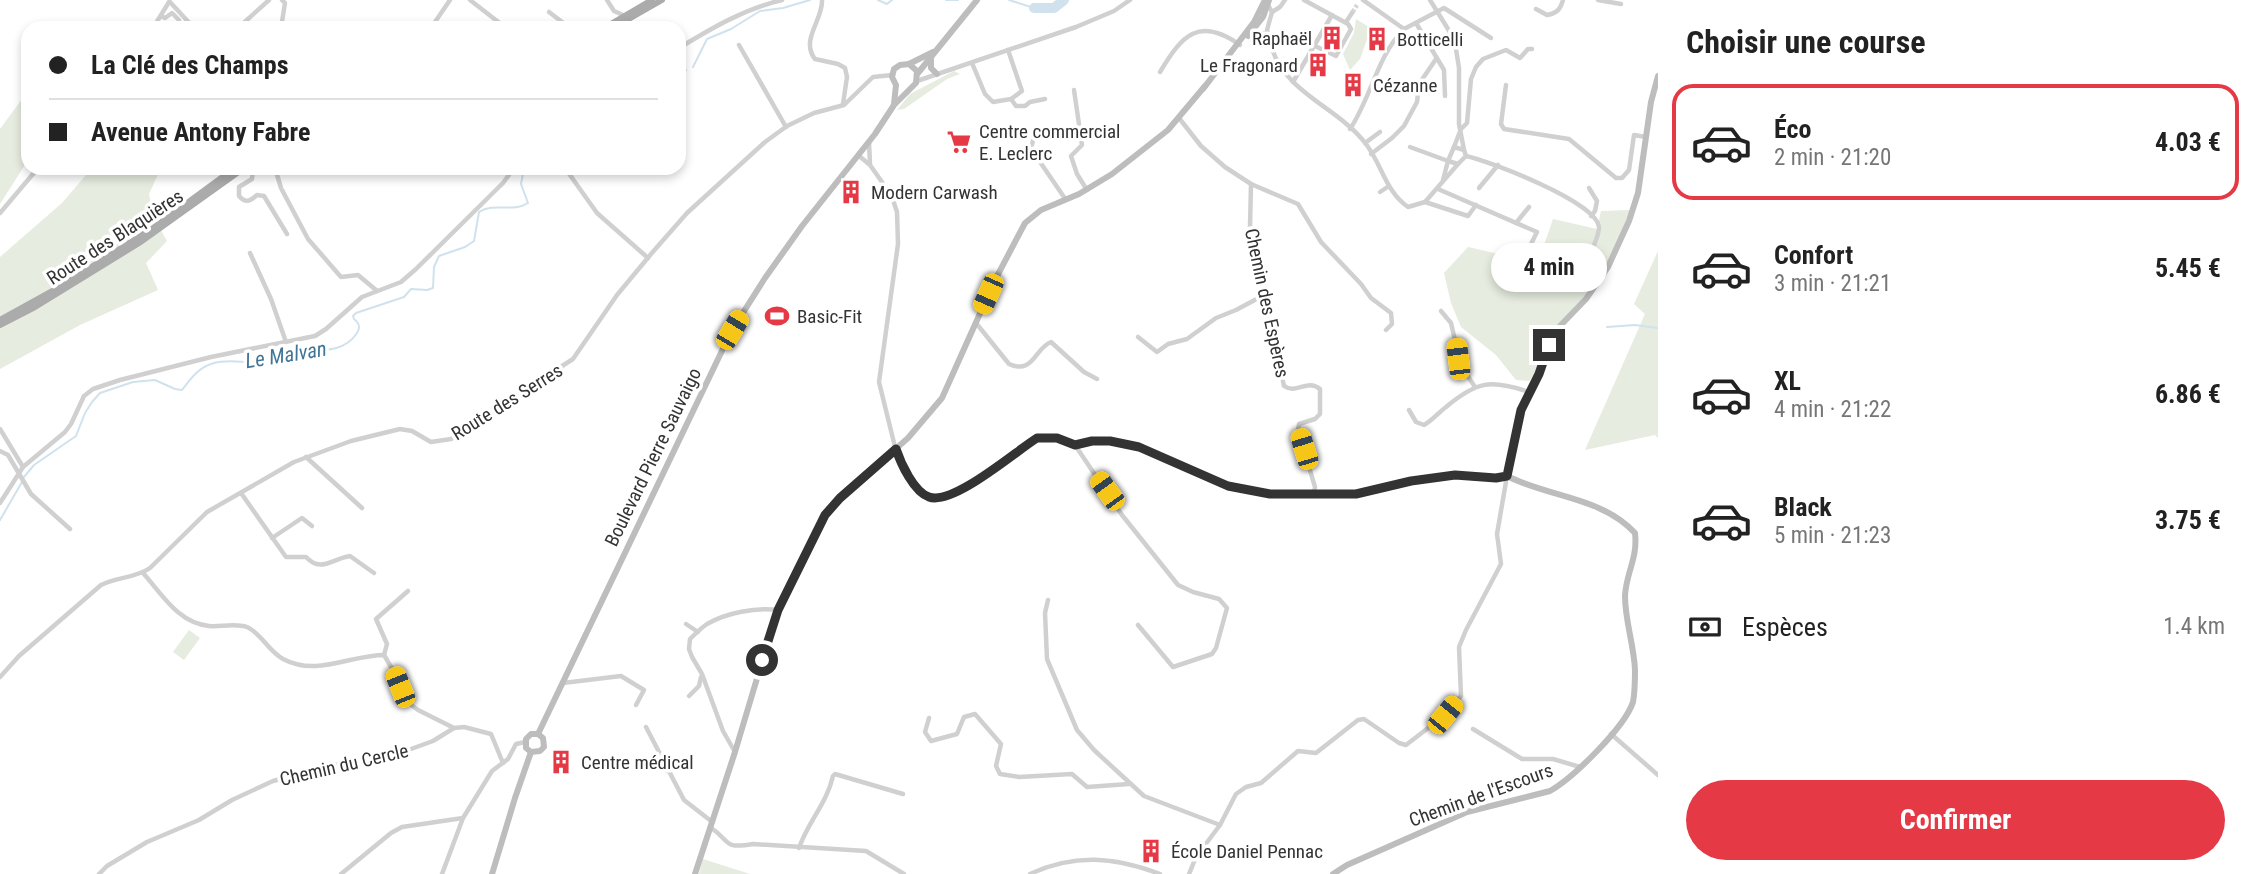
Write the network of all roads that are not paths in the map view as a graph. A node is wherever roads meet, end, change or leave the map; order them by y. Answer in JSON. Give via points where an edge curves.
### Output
{"nodes":[{"id":1,"x":269,"y":0,"type":"edge"},
{"id":2,"x":282,"y":0,"type":"edge"},
{"id":3,"x":450,"y":0,"type":"edge"},
{"id":4,"x":470,"y":0,"type":"edge"},
{"id":5,"x":607,"y":0,"type":"edge"},
{"id":6,"x":652,"y":0,"type":"edge"},
{"id":7,"x":662,"y":0,"type":"edge"},
{"id":8,"x":782,"y":0,"type":"edge"},
{"id":9,"x":977,"y":0,"type":"edge"},
{"id":10,"x":1130,"y":0,"type":"edge"},
{"id":11,"x":1285,"y":0,"type":"edge"},
{"id":12,"x":1304,"y":0,"type":"edge"},
{"id":13,"x":1362,"y":0,"type":"edge"},
{"id":14,"x":1430,"y":0,"type":"edge"},
{"id":15,"x":1563,"y":0,"type":"edge"},
{"id":16,"x":1598,"y":0,"type":"edge"},
{"id":17,"x":170,"y":1,"type":"edge"},
{"id":18,"x":822,"y":2,"type":"edge"},
{"id":19,"x":1269,"y":4,"type":"edge"},
{"id":20,"x":1621,"y":4,"type":"dead end"},
{"id":21,"x":1357,"y":5,"type":"dead end"},
{"id":22,"x":1535,"y":9,"type":"dead end"},
{"id":23,"x":1438,"y":11,"type":"junction"},
{"id":24,"x":548,"y":12,"type":"dead end"},
{"id":25,"x":1352,"y":13,"type":"tunnel mouth"},
{"id":26,"x":1332,"y":15,"type":"junction"},
{"id":27,"x":161,"y":16,"type":"junction"},
{"id":28,"x":625,"y":16,"type":"junction"},
{"id":29,"x":158,"y":21,"type":"edge"},
{"id":30,"x":179,"y":21,"type":"edge"},
{"id":31,"x":188,"y":21,"type":"edge"},
{"id":32,"x":246,"y":21,"type":"edge"},
{"id":33,"x":282,"y":21,"type":"edge"},
{"id":34,"x":436,"y":21,"type":"edge"},
{"id":35,"x":497,"y":21,"type":"edge"},
{"id":36,"x":562,"y":21,"type":"edge"},
{"id":37,"x":618,"y":21,"type":"edge"},
{"id":38,"x":621,"y":21,"type":"edge"},
{"id":39,"x":1346,"y":22,"type":"junction"},
{"id":40,"x":1416,"y":23,"type":"junction"},
{"id":41,"x":1404,"y":29,"type":"junction"},
{"id":42,"x":1251,"y":33,"type":"junction"},
{"id":43,"x":1491,"y":38,"type":"dead end"},
{"id":44,"x":686,"y":44,"type":"edge"},
{"id":45,"x":1239,"y":44,"type":"junction"},
{"id":46,"x":739,"y":45,"type":"dead end"},
{"id":47,"x":1315,"y":46,"type":"junction"},
{"id":48,"x":1272,"y":48,"type":"dead end"},
{"id":49,"x":1532,"y":49,"type":"dead end"},
{"id":50,"x":1008,"y":50,"type":"junction"},
{"id":51,"x":933,"y":55,"type":"junction"},
{"id":52,"x":1436,"y":60,"type":"junction"},
{"id":53,"x":972,"y":63,"type":"junction"},
{"id":54,"x":909,"y":64,"type":"junction"},
{"id":55,"x":1160,"y":72,"type":"dead end"},
{"id":56,"x":937,"y":74,"type":"junction"},
{"id":57,"x":892,"y":75,"type":"junction"},
{"id":58,"x":1658,"y":76,"type":"edge"},
{"id":59,"x":917,"y":77,"type":"junction"},
{"id":60,"x":1293,"y":82,"type":"junction"},
{"id":61,"x":896,"y":85,"type":"junction"},
{"id":62,"x":1506,"y":85,"type":"dead end"},
{"id":63,"x":908,"y":89,"type":"junction"},
{"id":64,"x":1074,"y":90,"type":"dead end"},
{"id":65,"x":845,"y":94,"type":"junction"},
{"id":66,"x":853,"y":96,"type":"junction"},
{"id":67,"x":1445,"y":96,"type":"dead end"},
{"id":68,"x":1012,"y":99,"type":"junction"},
{"id":69,"x":1045,"y":99,"type":"dead end"},
{"id":70,"x":843,"y":106,"type":"junction"},
{"id":71,"x":894,"y":106,"type":"junction"},
{"id":72,"x":1180,"y":120,"type":"junction"},
{"id":73,"x":786,"y":127,"type":"junction"},
{"id":74,"x":1350,"y":129,"type":"junction"},
{"id":75,"x":1461,"y":129,"type":"junction"},
{"id":76,"x":1380,"y":132,"type":"dead end"},
{"id":77,"x":1034,"y":137,"type":"dead end"},
{"id":78,"x":1646,"y":137,"type":"junction"},
{"id":79,"x":869,"y":142,"type":"junction"},
{"id":80,"x":1365,"y":143,"type":"junction"},
{"id":81,"x":1410,"y":147,"type":"dead end"},
{"id":82,"x":1454,"y":147,"type":"junction"},
{"id":83,"x":1465,"y":153,"type":"junction"},
{"id":84,"x":1371,"y":154,"type":"junction"},
{"id":85,"x":858,"y":155,"type":"junction"},
{"id":86,"x":1448,"y":161,"type":"junction"},
{"id":87,"x":1458,"y":164,"type":"junction"},
{"id":88,"x":870,"y":165,"type":"junction"},
{"id":89,"x":1498,"y":166,"type":"junction"},
{"id":90,"x":32,"y":175,"type":"edge"},
{"id":91,"x":225,"y":175,"type":"edge"},
{"id":92,"x":230,"y":175,"type":"edge"},
{"id":93,"x":234,"y":175,"type":"edge"},
{"id":94,"x":238,"y":175,"type":"edge"},
{"id":95,"x":252,"y":175,"type":"edge"},
{"id":96,"x":277,"y":175,"type":"edge"},
{"id":97,"x":509,"y":175,"type":"edge"},
{"id":98,"x":571,"y":175,"type":"edge"},
{"id":99,"x":230,"y":178,"type":"junction"},
{"id":100,"x":1442,"y":181,"type":"junction"},
{"id":101,"x":1251,"y":184,"type":"junction"},
{"id":102,"x":1389,"y":186,"type":"junction"},
{"id":103,"x":1479,"y":188,"type":"dead end"},
{"id":104,"x":1588,"y":188,"type":"dead end"},
{"id":105,"x":1438,"y":189,"type":"junction"},
{"id":106,"x":1087,"y":190,"type":"junction"},
{"id":107,"x":1380,"y":192,"type":"dead end"},
{"id":108,"x":208,"y":194,"type":"junction"},
{"id":109,"x":1066,"y":200,"type":"junction"},
{"id":110,"x":1425,"y":202,"type":"junction"},
{"id":111,"x":1476,"y":205,"type":"junction"},
{"id":112,"x":1529,"y":206,"type":"dead end"},
{"id":113,"x":0,"y":213,"type":"edge"},
{"id":114,"x":1591,"y":216,"type":"junction"},
{"id":115,"x":1516,"y":223,"type":"junction"},
{"id":116,"x":287,"y":234,"type":"dead end"},
{"id":117,"x":1527,"y":252,"type":"dead end"},
{"id":118,"x":250,"y":253,"type":"dead end"},
{"id":119,"x":648,"y":258,"type":"junction"},
{"id":120,"x":1608,"y":267,"type":"junction"},
{"id":121,"x":376,"y":290,"type":"junction"},
{"id":122,"x":1266,"y":294,"type":"junction"},
{"id":123,"x":1441,"y":311,"type":"dead end"},
{"id":124,"x":0,"y":320,"type":"edge"},
{"id":125,"x":976,"y":323,"type":"junction"},
{"id":126,"x":0,"y":325,"type":"edge"},
{"id":127,"x":1386,"y":330,"type":"dead end"},
{"id":128,"x":1138,"y":338,"type":"dead end"},
{"id":129,"x":286,"y":342,"type":"junction"},
{"id":130,"x":272,"y":348,"type":"junction"},
{"id":131,"x":278,"y":357,"type":"dead end"},
{"id":132,"x":1097,"y":379,"type":"dead end"},
{"id":133,"x":1475,"y":387,"type":"junction"},
{"id":134,"x":1529,"y":392,"type":"junction"},
{"id":135,"x":1409,"y":410,"type":"dead end"},
{"id":136,"x":0,"y":429,"type":"edge"},
{"id":137,"x":1075,"y":445,"type":"junction"},
{"id":138,"x":896,"y":449,"type":"junction"},
{"id":139,"x":0,"y":451,"type":"edge"},
{"id":140,"x":306,"y":457,"type":"junction"},
{"id":141,"x":23,"y":467,"type":"junction"},
{"id":142,"x":21,"y":478,"type":"junction"},
{"id":143,"x":1511,"y":478,"type":"junction"},
{"id":144,"x":241,"y":493,"type":"junction"},
{"id":145,"x":1314,"y":495,"type":"junction"},
{"id":146,"x":0,"y":503,"type":"edge"},
{"id":147,"x":362,"y":508,"type":"dead end"},
{"id":148,"x":312,"y":526,"type":"dead end"},
{"id":149,"x":70,"y":529,"type":"dead end"},
{"id":150,"x":272,"y":538,"type":"junction"},
{"id":151,"x":143,"y":573,"type":"junction"},
{"id":152,"x":374,"y":573,"type":"dead end"},
{"id":153,"x":408,"y":591,"type":"dead end"},
{"id":154,"x":1048,"y":600,"type":"dead end"},
{"id":155,"x":778,"y":610,"type":"junction"},
{"id":156,"x":686,"y":624,"type":"dead end"},
{"id":157,"x":1138,"y":625,"type":"dead end"},
{"id":158,"x":698,"y":632,"type":"junction"},
{"id":159,"x":384,"y":655,"type":"junction"},
{"id":160,"x":702,"y":674,"type":"junction"},
{"id":161,"x":0,"y":677,"type":"edge"},
{"id":162,"x":562,"y":683,"type":"junction"},
{"id":163,"x":689,"y":696,"type":"dead end"},
{"id":164,"x":636,"y":705,"type":"dead end"},
{"id":165,"x":929,"y":718,"type":"dead end"},
{"id":166,"x":646,"y":727,"type":"dead end"},
{"id":167,"x":454,"y":728,"type":"junction"},
{"id":168,"x":1473,"y":729,"type":"dead end"},
{"id":169,"x":538,"y":734,"type":"junction"},
{"id":170,"x":1611,"y":734,"type":"junction"},
{"id":171,"x":525,"y":742,"type":"junction"},
{"id":172,"x":531,"y":752,"type":"junction"},
{"id":173,"x":735,"y":752,"type":"junction"},
{"id":174,"x":503,"y":763,"type":"junction"},
{"id":175,"x":1581,"y":767,"type":"junction"},
{"id":176,"x":652,"y":768,"type":"dead end"},
{"id":177,"x":668,"y":771,"type":"junction"},
{"id":178,"x":1658,"y":775,"type":"edge"},
{"id":179,"x":1130,"y":784,"type":"junction"},
{"id":180,"x":903,"y":794,"type":"dead end"},
{"id":181,"x":463,"y":818,"type":"junction"},
{"id":182,"x":710,"y":824,"type":"junction"},
{"id":183,"x":1220,"y":825,"type":"junction"},
{"id":184,"x":799,"y":848,"type":"junction"},
{"id":185,"x":99,"y":874,"type":"edge"},
{"id":186,"x":341,"y":874,"type":"edge"},
{"id":187,"x":442,"y":874,"type":"edge"},
{"id":188,"x":492,"y":874,"type":"edge"},
{"id":189,"x":695,"y":874,"type":"edge"},
{"id":190,"x":904,"y":874,"type":"edge"},
{"id":191,"x":1030,"y":874,"type":"edge"},
{"id":192,"x":1160,"y":874,"type":"edge"},
{"id":193,"x":1189,"y":874,"type":"edge"},
{"id":194,"x":1333,"y":874,"type":"edge"}],
"edges":[{"from":1,"to":32,"type":"street"},
{"from":2,"to":33,"type":"street"},
{"from":3,"to":34,"type":"street"},
{"from":4,"to":35,"type":"street"},
{"from":5,"to":28,"type":"street","via":[[614,11]]},
{"from":6,"to":28,"type":"main road"},
{"from":7,"to":38,"type":"main road"},
{"from":8,"to":44,"type":"street","via":[[737,15]]},
{"from":9,"to":51,"type":"main road"},
{"from":10,"to":50,"type":"street","via":[[1076,27]]},
{"from":11,"to":19,"type":"street","via":[[1280,7]]},
{"from":12,"to":26,"type":"street"},
{"from":13,"to":21,"type":"street"},
{"from":13,"to":41,"type":"street"},
{"from":14,"to":23,"type":"street"},
{"from":15,"to":22,"type":"street","via":[[1555,14]]},
{"from":16,"to":20,"type":"street"},
{"from":17,"to":27,"type":"street"},
{"from":17,"to":31,"type":"street"},
{"from":18,"to":65,"type":"street","via":[[811,54],[844,67]]},
{"from":19,"to":42,"type":"main road"},
{"from":19,"to":42,"type":"street","via":[[1270,43],[1263,33]]},
{"from":19,"to":45,"type":"main road"},
{"from":23,"to":40,"type":"street"},
{"from":23,"to":43,"type":"street","via":[[1447,9]]},
{"from":23,"to":75,"type":"street","via":[[1456,49]]},
{"from":24,"to":36,"type":"street"},
{"from":25,"to":39,"type":"street"},
{"from":26,"to":39,"type":"street"},
{"from":26,"to":47,"type":"street"},
{"from":27,"to":29,"type":"street"},
{"from":27,"to":30,"type":"street","via":[[172,13]]},
{"from":28,"to":37,"type":"main road"},
{"from":39,"to":47,"type":"street","via":[[1350,31],[1337,55]]},
{"from":40,"to":41,"type":"street"},
{"from":40,"to":52,"type":"street"},
{"from":41,"to":74,"type":"street","via":[[1391,42]]},
{"from":42,"to":45,"type":"main road"},
{"from":45,"to":55,"type":"street","via":[[1223,33],[1194,33],[1180,40]]},
{"from":45,"to":72,"type":"main road"},
{"from":46,"to":73,"type":"street"},
{"from":47,"to":60,"type":"street"},
{"from":48,"to":60,"type":"street"},
{"from":49,"to":75,"type":"street","via":[[1520,58],[1506,50],[1483,59],[1471,79],[1467,123]]},
{"from":50,"to":53,"type":"street"},
{"from":50,"to":68,"type":"street","via":[[1022,91]]},
{"from":51,"to":54,"type":"main road"},
{"from":51,"to":56,"type":"main road","via":[[930,68]]},
{"from":51,"to":59,"type":"main road"},
{"from":52,"to":67,"type":"street","via":[[1444,70]]},
{"from":52,"to":84,"type":"street","via":[[1419,84],[1417,102],[1405,126]]},
{"from":53,"to":56,"type":"street"},
{"from":53,"to":68,"type":"street","via":[[993,102]]},
{"from":54,"to":57,"type":"main road","via":[[898,65]]},
{"from":54,"to":59,"type":"main road"},
{"from":56,"to":59,"type":"street"},
{"from":57,"to":61,"type":"main road"},
{"from":57,"to":66,"type":"street","name":"Route des Serres","via":[[873,77]]},
{"from":58,"to":78,"type":"main road"},
{"from":59,"to":63,"type":"main road"},
{"from":60,"to":74,"type":"street"},
{"from":61,"to":63,"type":"main road"},
{"from":61,"to":71,"type":"main road","name":"Boulevard Pierre Sauvaigo"},
{"from":62,"to":78,"type":"street","via":[[1504,130],[1569,139],[1616,178],[1629,170],[1634,135]]},
{"from":63,"to":71,"type":"main road","name":"Boulevard Pierre Sauvaigo"},
{"from":64,"to":106,"type":"street","via":[[1082,145],[1071,156]]},
{"from":65,"to":66,"type":"street"},
{"from":65,"to":70,"type":"street"},
{"from":66,"to":70,"type":"street","name":"Route des Serres"},
{"from":68,"to":69,"type":"street","via":[[1016,106],[1025,106]]},
{"from":70,"to":73,"type":"street","name":"Route des Serres"},
{"from":71,"to":79,"type":"main road","name":"Boulevard Pierre Sauvaigo"},
{"from":72,"to":101,"type":"street","via":[[1213,158]]},
{"from":72,"to":106,"type":"main road"},
{"from":73,"to":119,"type":"street","name":"Route des Serres","via":[[687,213]]},
{"from":74,"to":80,"type":"street"},
{"from":75,"to":82,"type":"street"},
{"from":75,"to":83,"type":"street"},
{"from":76,"to":80,"type":"street"},
{"from":77,"to":109,"type":"street","via":[[1030,152]]},
{"from":78,"to":120,"type":"main road","via":[[1638,194]]},
{"from":79,"to":85,"type":"main road","name":"Boulevard Pierre Sauvaigo"},
{"from":79,"to":88,"type":"street"},
{"from":80,"to":84,"type":"street"},
{"from":81,"to":86,"type":"street"},
{"from":82,"to":83,"type":"street"},
{"from":82,"to":86,"type":"street"},
{"from":83,"to":87,"type":"street"},
{"from":83,"to":89,"type":"street"},
{"from":84,"to":102,"type":"street"},
{"from":85,"to":88,"type":"street"},
{"from":85,"to":162,"type":"main road","name":"Boulevard Pierre Sauvaigo","via":[[786,249],[732,330]]},
{"from":86,"to":87,"type":"street"},
{"from":86,"to":100,"type":"street"},
{"from":87,"to":100,"type":"street"},
{"from":88,"to":138,"type":"street","via":[[897,212],[898,244],[879,382]]},
{"from":89,"to":103,"type":"street"},
{"from":89,"to":114,"type":"street","via":[[1549,187]]},
{"from":90,"to":113,"type":"street"},
{"from":91,"to":124,"type":"main road","name":"Route des Blaquières","via":[[145,234]]},
{"from":92,"to":108,"type":"street"},
{"from":93,"to":99,"type":"main road","name":"Route des Blaquières"},
{"from":94,"to":99,"type":"street"},
{"from":95,"to":116,"type":"street","via":[[239,187],[239,196],[245,201],[264,196]]},
{"from":96,"to":121,"type":"street","via":[[308,239],[341,277],[358,275]]},
{"from":97,"to":121,"type":"street","via":[[401,282]]},
{"from":98,"to":119,"type":"street","via":[[597,213]]},
{"from":99,"to":108,"type":"main road","name":"Route des Blaquières"},
{"from":100,"to":105,"type":"street"},
{"from":101,"to":122,"type":"street","name":"Chemin des Espères","via":[[1250,227]]},
{"from":101,"to":127,"type":"street","via":[[1298,204],[1321,242],[1371,298],[1391,313],[1392,324]]},
{"from":102,"to":107,"type":"street"},
{"from":102,"to":110,"type":"street","via":[[1408,207]]},
{"from":104,"to":114,"type":"street","via":[[1597,201]]},
{"from":105,"to":110,"type":"street"},
{"from":105,"to":111,"type":"street"},
{"from":106,"to":109,"type":"main road"},
{"from":108,"to":126,"type":"main road","name":"Route des Blaquières","via":[[110,262]]},
{"from":109,"to":125,"type":"main road","via":[[1033,216],[1020,231]]},
{"from":110,"to":111,"type":"street","via":[[1468,216]]},
{"from":111,"to":115,"type":"street"},
{"from":112,"to":115,"type":"street"},
{"from":114,"to":120,"type":"street","via":[[1599,227],[1590,259]]},
{"from":115,"to":117,"type":"street","via":[[1537,232]]},
{"from":118,"to":129,"type":"street"},
{"from":119,"to":140,"type":"street","name":"Route des Serres","via":[[573,359],[470,429],[439,442],[412,431],[381,432]]},
{"from":120,"to":134,"type":"main road","via":[[1560,326]]},
{"from":121,"to":129,"type":"street","via":[[315,336]]},
{"from":122,"to":128,"type":"street","via":[[1157,352]]},
{"from":122,"to":145,"type":"street","name":"Chemin des Espères","via":[[1284,386],[1296,390],[1315,385],[1320,389],[1320,414],[1299,424],[1298,430]]},
{"from":123,"to":133,"type":"street","via":[[1451,323],[1461,366]]},
{"from":125,"to":132,"type":"street","via":[[1015,367],[1035,360],[1051,342]]},
{"from":125,"to":138,"type":"main road","via":[[943,398]]},
{"from":129,"to":130,"type":"street"},
{"from":130,"to":131,"type":"street"},
{"from":130,"to":141,"type":"street","via":[[211,357],[93,389],[84,396],[65,432]]},
{"from":133,"to":134,"type":"street","via":[[1503,383]]},
{"from":133,"to":135,"type":"street","via":[[1424,425],[1416,422]]},
{"from":134,"to":143,"type":"main road","via":[[1521,410]]},
{"from":136,"to":141,"type":"street"},
{"from":137,"to":138,"type":"street","via":[[1057,438],[1037,438],[986,476],[933,499],[918,488]]},
{"from":137,"to":145,"type":"street","via":[[1110,441],[1139,447],[1228,486],[1270,494]]},
{"from":137,"to":157,"type":"street","via":[[1122,515],[1178,585],[1219,599],[1227,608],[1212,654],[1173,667]]},
{"from":138,"to":155,"type":"main road","via":[[833,505]]},
{"from":139,"to":142,"type":"street","via":[[8,455]]},
{"from":140,"to":144,"type":"street","name":"Route des Serres"},
{"from":140,"to":147,"type":"street"},
{"from":141,"to":142,"type":"street"},
{"from":142,"to":146,"type":"street"},
{"from":142,"to":149,"type":"street","via":[[31,494]]},
{"from":143,"to":145,"type":"street","via":[[1455,475],[1356,494]]},
{"from":143,"to":170,"type":"main road","name":"Chemin de l'Escours","via":[[1614,514],[1635,533],[1637,549],[1625,594],[1634,693],[1632,704]]},
{"from":143,"to":183,"type":"street","via":[[1497,534],[1500,564],[1459,647],[1461,696],[1445,715],[1406,744],[1364,719],[1316,753],[1298,751],[1261,783],[1236,794]]},
{"from":144,"to":150,"type":"street"},
{"from":144,"to":151,"type":"street","name":"Route des Serres","via":[[207,512]]},
{"from":148,"to":150,"type":"street","via":[[302,518]]},
{"from":150,"to":152,"type":"street","via":[[286,557],[306,557],[320,565],[350,556]]},
{"from":151,"to":159,"type":"street","via":[[189,621],[247,628],[285,661],[331,666],[366,655]]},
{"from":151,"to":161,"type":"street","name":"Route des Serres","via":[[101,585]]},
{"from":153,"to":159,"type":"street","via":[[376,619],[387,644]]},
{"from":154,"to":179,"type":"street","via":[[1047,659],[1068,712],[1094,750]]},
{"from":155,"to":158,"type":"street","via":[[743,612]]},
{"from":155,"to":173,"type":"main road"},
{"from":156,"to":158,"type":"street"},
{"from":158,"to":160,"type":"street","via":[[690,639],[689,649]]},
{"from":159,"to":167,"type":"street","via":[[406,701]]},
{"from":160,"to":163,"type":"street","via":[[699,687]]},
{"from":160,"to":173,"type":"street"},
{"from":162,"to":164,"type":"street","via":[[621,676],[644,690]]},
{"from":162,"to":169,"type":"main road","name":"Boulevard Pierre Sauvaigo"},
{"from":165,"to":179,"type":"street","via":[[925,732],[931,741],[957,734],[964,718],[975,714],[1001,744],[996,766],[1000,774],[1072,774],[1087,787]]},
{"from":166,"to":177,"type":"street"},
{"from":167,"to":174,"type":"street","via":[[491,734]]},
{"from":167,"to":185,"type":"street","name":"Chemin du Cercle","via":[[405,753],[273,781],[147,842]]},
{"from":168,"to":175,"type":"street","via":[[1522,759],[1553,759]]},
{"from":169,"to":171,"type":"main road","via":[[531,734]]},
{"from":169,"to":172,"type":"main road","via":[[544,747]]},
{"from":170,"to":175,"type":"main road","name":"Chemin de l'Escours"},
{"from":170,"to":178,"type":"street"},
{"from":171,"to":172,"type":"main road"},
{"from":171,"to":174,"type":"street","via":[[516,744]]},
{"from":172,"to":188,"type":"main road"},
{"from":173,"to":182,"type":"main road"},
{"from":174,"to":181,"type":"street","via":[[492,771]]},
{"from":175,"to":194,"type":"main road","name":"Chemin de l'Escours","via":[[1550,790],[1467,813]]},
{"from":176,"to":177,"type":"street"},
{"from":177,"to":182,"type":"street","via":[[689,806]]},
{"from":179,"to":183,"type":"street","via":[[1144,796]]},
{"from":180,"to":184,"type":"street","via":[[835,774]]},
{"from":181,"to":186,"type":"street","via":[[402,827]]},
{"from":181,"to":187,"type":"street"},
{"from":182,"to":184,"type":"street","via":[[735,847]]},
{"from":182,"to":189,"type":"main road"},
{"from":183,"to":193,"type":"street","via":[[1196,856]]},
{"from":184,"to":190,"type":"street","via":[[866,851]]},
{"from":191,"to":192,"type":"street","via":[[1048,865],[1111,859]]}]}
